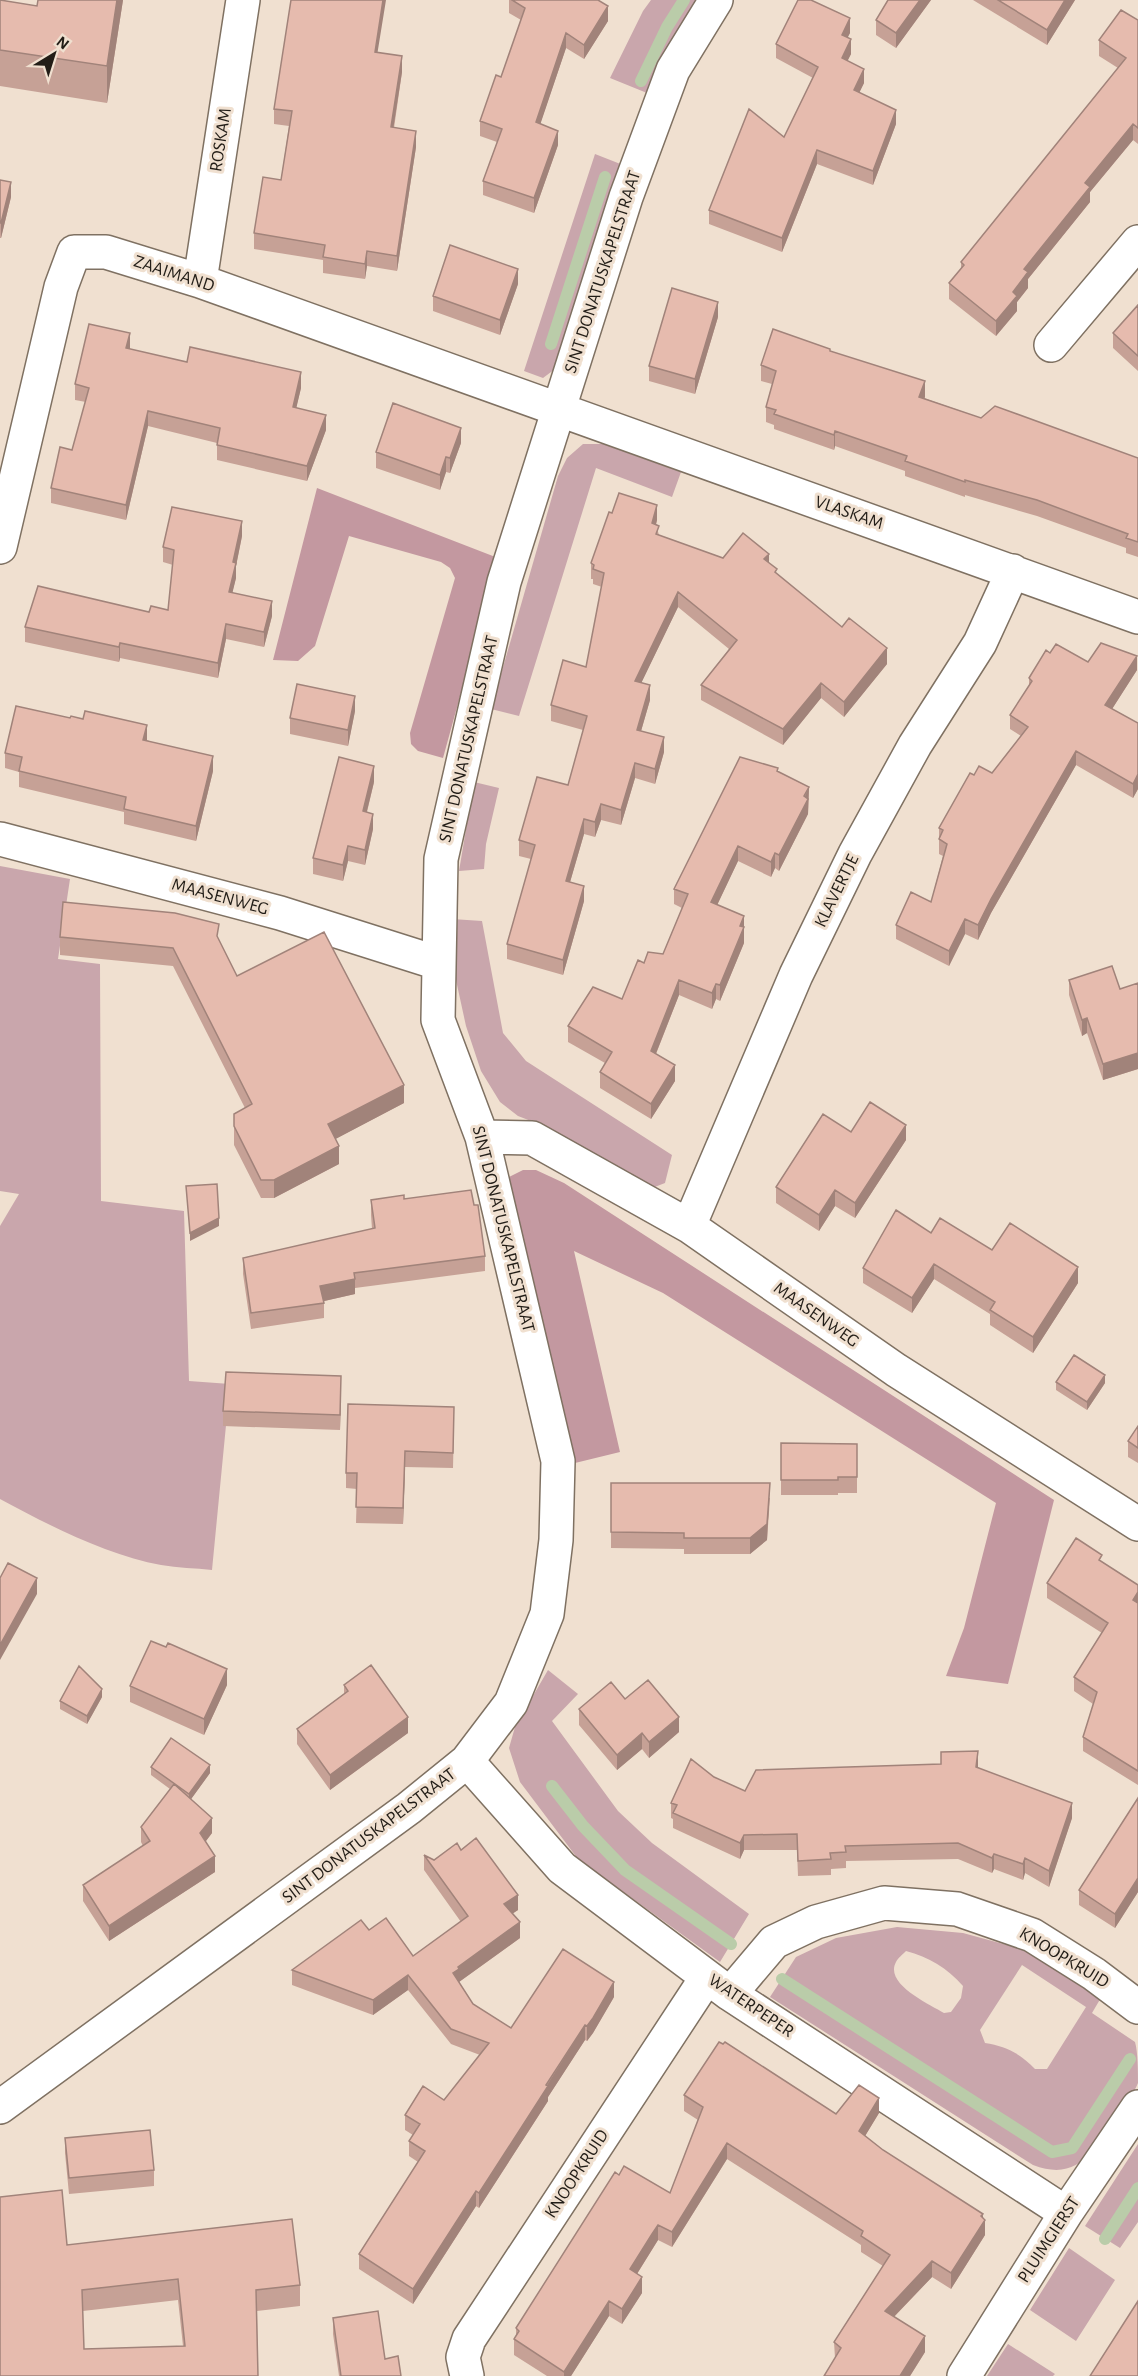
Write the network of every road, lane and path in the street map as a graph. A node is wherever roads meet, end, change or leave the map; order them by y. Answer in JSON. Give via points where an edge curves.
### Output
{"nodes":[{"id":1,"x":243,"y":0,"type":"edge"},
{"id":2,"x":716,"y":0,"type":"edge"},
{"id":3,"x":1138,"y":242,"type":"edge"},
{"id":4,"x":200,"y":281,"type":"junction"},
{"id":5,"x":1051,"y":345,"type":"dead end"},
{"id":6,"x":558,"y":410,"type":"junction"},
{"id":7,"x":0,"y":547,"type":"edge"},
{"id":8,"x":1013,"y":571,"type":"junction"},
{"id":9,"x":1138,"y":617,"type":"edge"},
{"id":10,"x":0,"y":839,"type":"edge"},
{"id":11,"x":438,"y":963,"type":"junction"},
{"id":12,"x":482,"y":1137,"type":"junction"},
{"id":13,"x":689,"y":1227,"type":"junction"},
{"id":14,"x":1138,"y":1524,"type":"edge"},
{"id":15,"x":467,"y":1761,"type":"junction"},
{"id":16,"x":718,"y":1985,"type":"junction"},
{"id":17,"x":1136,"y":1999,"type":"edge"},
{"id":18,"x":0,"y":2107,"type":"edge"},
{"id":19,"x":1138,"y":2107,"type":"edge"},
{"id":20,"x":1066,"y":2213,"type":"junction"},
{"id":21,"x":467,"y":2376,"type":"edge"},
{"id":22,"x":964,"y":2376,"type":"edge"}],
"edges":[{"from":1,"to":4,"type":"street","name":"ROSKAM"},
{"from":2,"to":6,"type":"street","name":"SINT DONATUSKAPELSTRAAT","via":[[673,70],[626,197]]},
{"from":3,"to":5,"type":"street"},
{"from":4,"to":6,"type":"street","name":"ZAAIMAND"},
{"from":4,"to":7,"type":"street","name":"ZAAIMAND","via":[[106,252],[74,252],[61,287]]},
{"from":6,"to":8,"type":"street","name":"VLASKAM"},
{"from":6,"to":11,"type":"street","name":"SINT DONATUSKAPELSTRAAT","via":[[504,582],[441,859]]},
{"from":8,"to":9,"type":"street","name":"VLASKAM"},
{"from":8,"to":13,"type":"street","name":"KLAVERTJE","via":[[980,644],[915,746],[855,854],[796,975]]},
{"from":10,"to":11,"type":"street","name":"MAASENWEG","via":[[280,913]]},
{"from":11,"to":12,"type":"street","name":"SINT DONATUSKAPELSTRAAT","via":[[438,1020]]},
{"from":12,"to":13,"type":"street","name":"MAASENWEG","via":[[532,1138]]},
{"from":12,"to":15,"type":"street","name":"SINT DONATUSKAPELSTRAAT","via":[[558,1461],[556,1540],[547,1614],[511,1703]]},
{"from":13,"to":14,"type":"street","name":"MAASENWEG","via":[[896,1370]]},
{"from":15,"to":16,"type":"street","name":"WATERPEPER","via":[[562,1868]]},
{"from":15,"to":18,"type":"street","name":"SINT DONATUSKAPELSTRAAT","via":[[410,1808]]},
{"from":16,"to":17,"type":"street","name":"KNOOPKRUID","via":[[774,1942],[816,1922],[884,1903],[957,1909],[1010,1926],[1032,1935]]},
{"from":16,"to":20,"type":"street","name":"WATERPEPER"},
{"from":16,"to":21,"type":"street","name":"KNOOPKRUID","via":[[469,2339],[463,2357]]},
{"from":19,"to":20,"type":"street","name":"PLUIMGIERST"},
{"from":20,"to":22,"type":"street","name":"PLUIMGIERST"}]}
